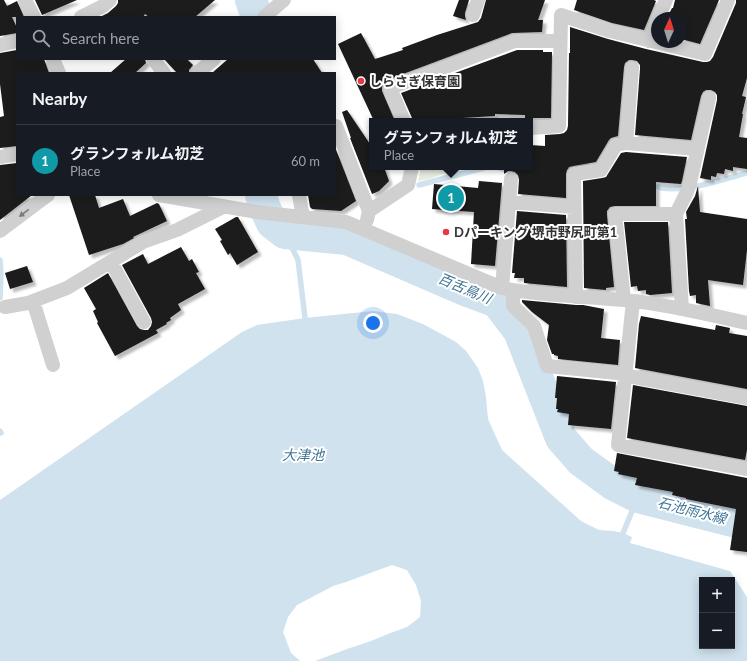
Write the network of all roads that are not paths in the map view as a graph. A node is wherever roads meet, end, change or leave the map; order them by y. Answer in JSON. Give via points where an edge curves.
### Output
{"nodes":[{"id":1,"x":25,"y":0,"type":"edge"},
{"id":2,"x":110,"y":0,"type":"edge"},
{"id":3,"x":284,"y":0,"type":"edge"},
{"id":4,"x":478,"y":0,"type":"edge"},
{"id":5,"x":666,"y":0,"type":"edge"},
{"id":6,"x":728,"y":0,"type":"edge"},
{"id":7,"x":661,"y":12,"type":"edge"},
{"id":8,"x":473,"y":15,"type":"dead end"},
{"id":9,"x":33,"y":16,"type":"edge"},
{"id":10,"x":83,"y":16,"type":"edge"},
{"id":11,"x":265,"y":16,"type":"edge"},
{"id":12,"x":651,"y":36,"type":"edge"},
{"id":13,"x":16,"y":41,"type":"edge"},
{"id":14,"x":560,"y":41,"type":"junction"},
{"id":15,"x":649,"y":41,"type":"junction"},
{"id":16,"x":0,"y":45,"type":"edge"},
{"id":17,"x":53,"y":60,"type":"edge"},
{"id":18,"x":154,"y":60,"type":"edge"},
{"id":19,"x":213,"y":60,"type":"edge"},
{"id":20,"x":632,"y":68,"type":"dead end"},
{"id":21,"x":59,"y":72,"type":"edge"},
{"id":22,"x":163,"y":72,"type":"edge"},
{"id":23,"x":198,"y":72,"type":"edge"},
{"id":24,"x":709,"y":98,"type":"dead end"},
{"id":25,"x":403,"y":118,"type":"edge"},
{"id":26,"x":336,"y":126,"type":"edge"},
{"id":27,"x":533,"y":128,"type":"edge"},
{"id":28,"x":626,"y":144,"type":"junction"},
{"id":29,"x":697,"y":149,"type":"junction"},
{"id":30,"x":16,"y":154,"type":"edge"},
{"id":31,"x":0,"y":157,"type":"edge"},
{"id":32,"x":411,"y":170,"type":"edge"},
{"id":33,"x":511,"y":179,"type":"dead end"},
{"id":34,"x":47,"y":196,"type":"edge"},
{"id":35,"x":164,"y":196,"type":"edge"},
{"id":36,"x":299,"y":196,"type":"edge"},
{"id":37,"x":509,"y":202,"type":"junction"},
{"id":38,"x":223,"y":207,"type":"junction"},
{"id":39,"x":574,"y":207,"type":"junction"},
{"id":40,"x":369,"y":211,"type":"junction"},
{"id":41,"x":676,"y":214,"type":"junction"},
{"id":42,"x":303,"y":217,"type":"junction"},
{"id":43,"x":366,"y":230,"type":"junction"},
{"id":44,"x":0,"y":231,"type":"edge"},
{"id":45,"x":110,"y":262,"type":"junction"},
{"id":46,"x":507,"y":289,"type":"junction"},
{"id":47,"x":576,"y":297,"type":"junction"},
{"id":48,"x":33,"y":301,"type":"junction"},
{"id":49,"x":629,"y":301,"type":"junction"},
{"id":50,"x":5,"y":307,"type":"dead end"},
{"id":51,"x":682,"y":309,"type":"junction"},
{"id":52,"x":144,"y":322,"type":"dead end"},
{"id":53,"x":747,"y":323,"type":"edge"},
{"id":54,"x":53,"y":364,"type":"dead end"},
{"id":55,"x":626,"y":375,"type":"junction"},
{"id":56,"x":747,"y":398,"type":"edge"},
{"id":57,"x":747,"y":469,"type":"edge"}],
"edges":[{"from":1,"to":9,"type":"street"},
{"from":2,"to":10,"type":"street"},
{"from":3,"to":11,"type":"street"},
{"from":4,"to":8,"type":"street"},
{"from":5,"to":7,"type":"street"},
{"from":6,"to":15,"type":"street","via":[[705,54]]},
{"from":12,"to":15,"type":"street"},
{"from":13,"to":16,"type":"street"},
{"from":14,"to":15,"type":"street","via":[[561,15]]},
{"from":14,"to":25,"type":"street","via":[[515,40],[390,88]]},
{"from":14,"to":27,"type":"street","via":[[559,126]]},
{"from":17,"to":21,"type":"street"},
{"from":18,"to":22,"type":"street"},
{"from":19,"to":23,"type":"street"},
{"from":20,"to":28,"type":"street"},
{"from":24,"to":29,"type":"street"},
{"from":26,"to":40,"type":"street"},
{"from":28,"to":29,"type":"street"},
{"from":28,"to":39,"type":"street","via":[[616,145],[601,170],[574,174]]},
{"from":29,"to":41,"type":"street","via":[[689,187]]},
{"from":30,"to":31,"type":"street"},
{"from":32,"to":40,"type":"street","via":[[408,186]]},
{"from":33,"to":37,"type":"street"},
{"from":34,"to":44,"type":"street","one_way":true},
{"from":35,"to":38,"type":"street"},
{"from":36,"to":42,"type":"street"},
{"from":37,"to":39,"type":"street"},
{"from":37,"to":46,"type":"street"},
{"from":38,"to":42,"type":"street"},
{"from":38,"to":45,"type":"street","via":[[177,230],[143,242]]},
{"from":39,"to":47,"type":"street"},
{"from":40,"to":43,"type":"street"},
{"from":41,"to":49,"type":"street","via":[[615,214]]},
{"from":41,"to":51,"type":"street"},
{"from":42,"to":43,"type":"street","via":[[346,222]]},
{"from":43,"to":46,"type":"street"},
{"from":45,"to":48,"type":"street","via":[[67,288]]},
{"from":45,"to":52,"type":"street"},
{"from":46,"to":47,"type":"street"},
{"from":46,"to":55,"type":"street","via":[[513,306],[534,326],[547,366]]},
{"from":47,"to":49,"type":"street"},
{"from":48,"to":50,"type":"street"},
{"from":48,"to":54,"type":"street"},
{"from":49,"to":51,"type":"street"},
{"from":49,"to":55,"type":"street"},
{"from":51,"to":53,"type":"street"},
{"from":55,"to":56,"type":"street"},
{"from":55,"to":57,"type":"street","via":[[618,445]]}]}
